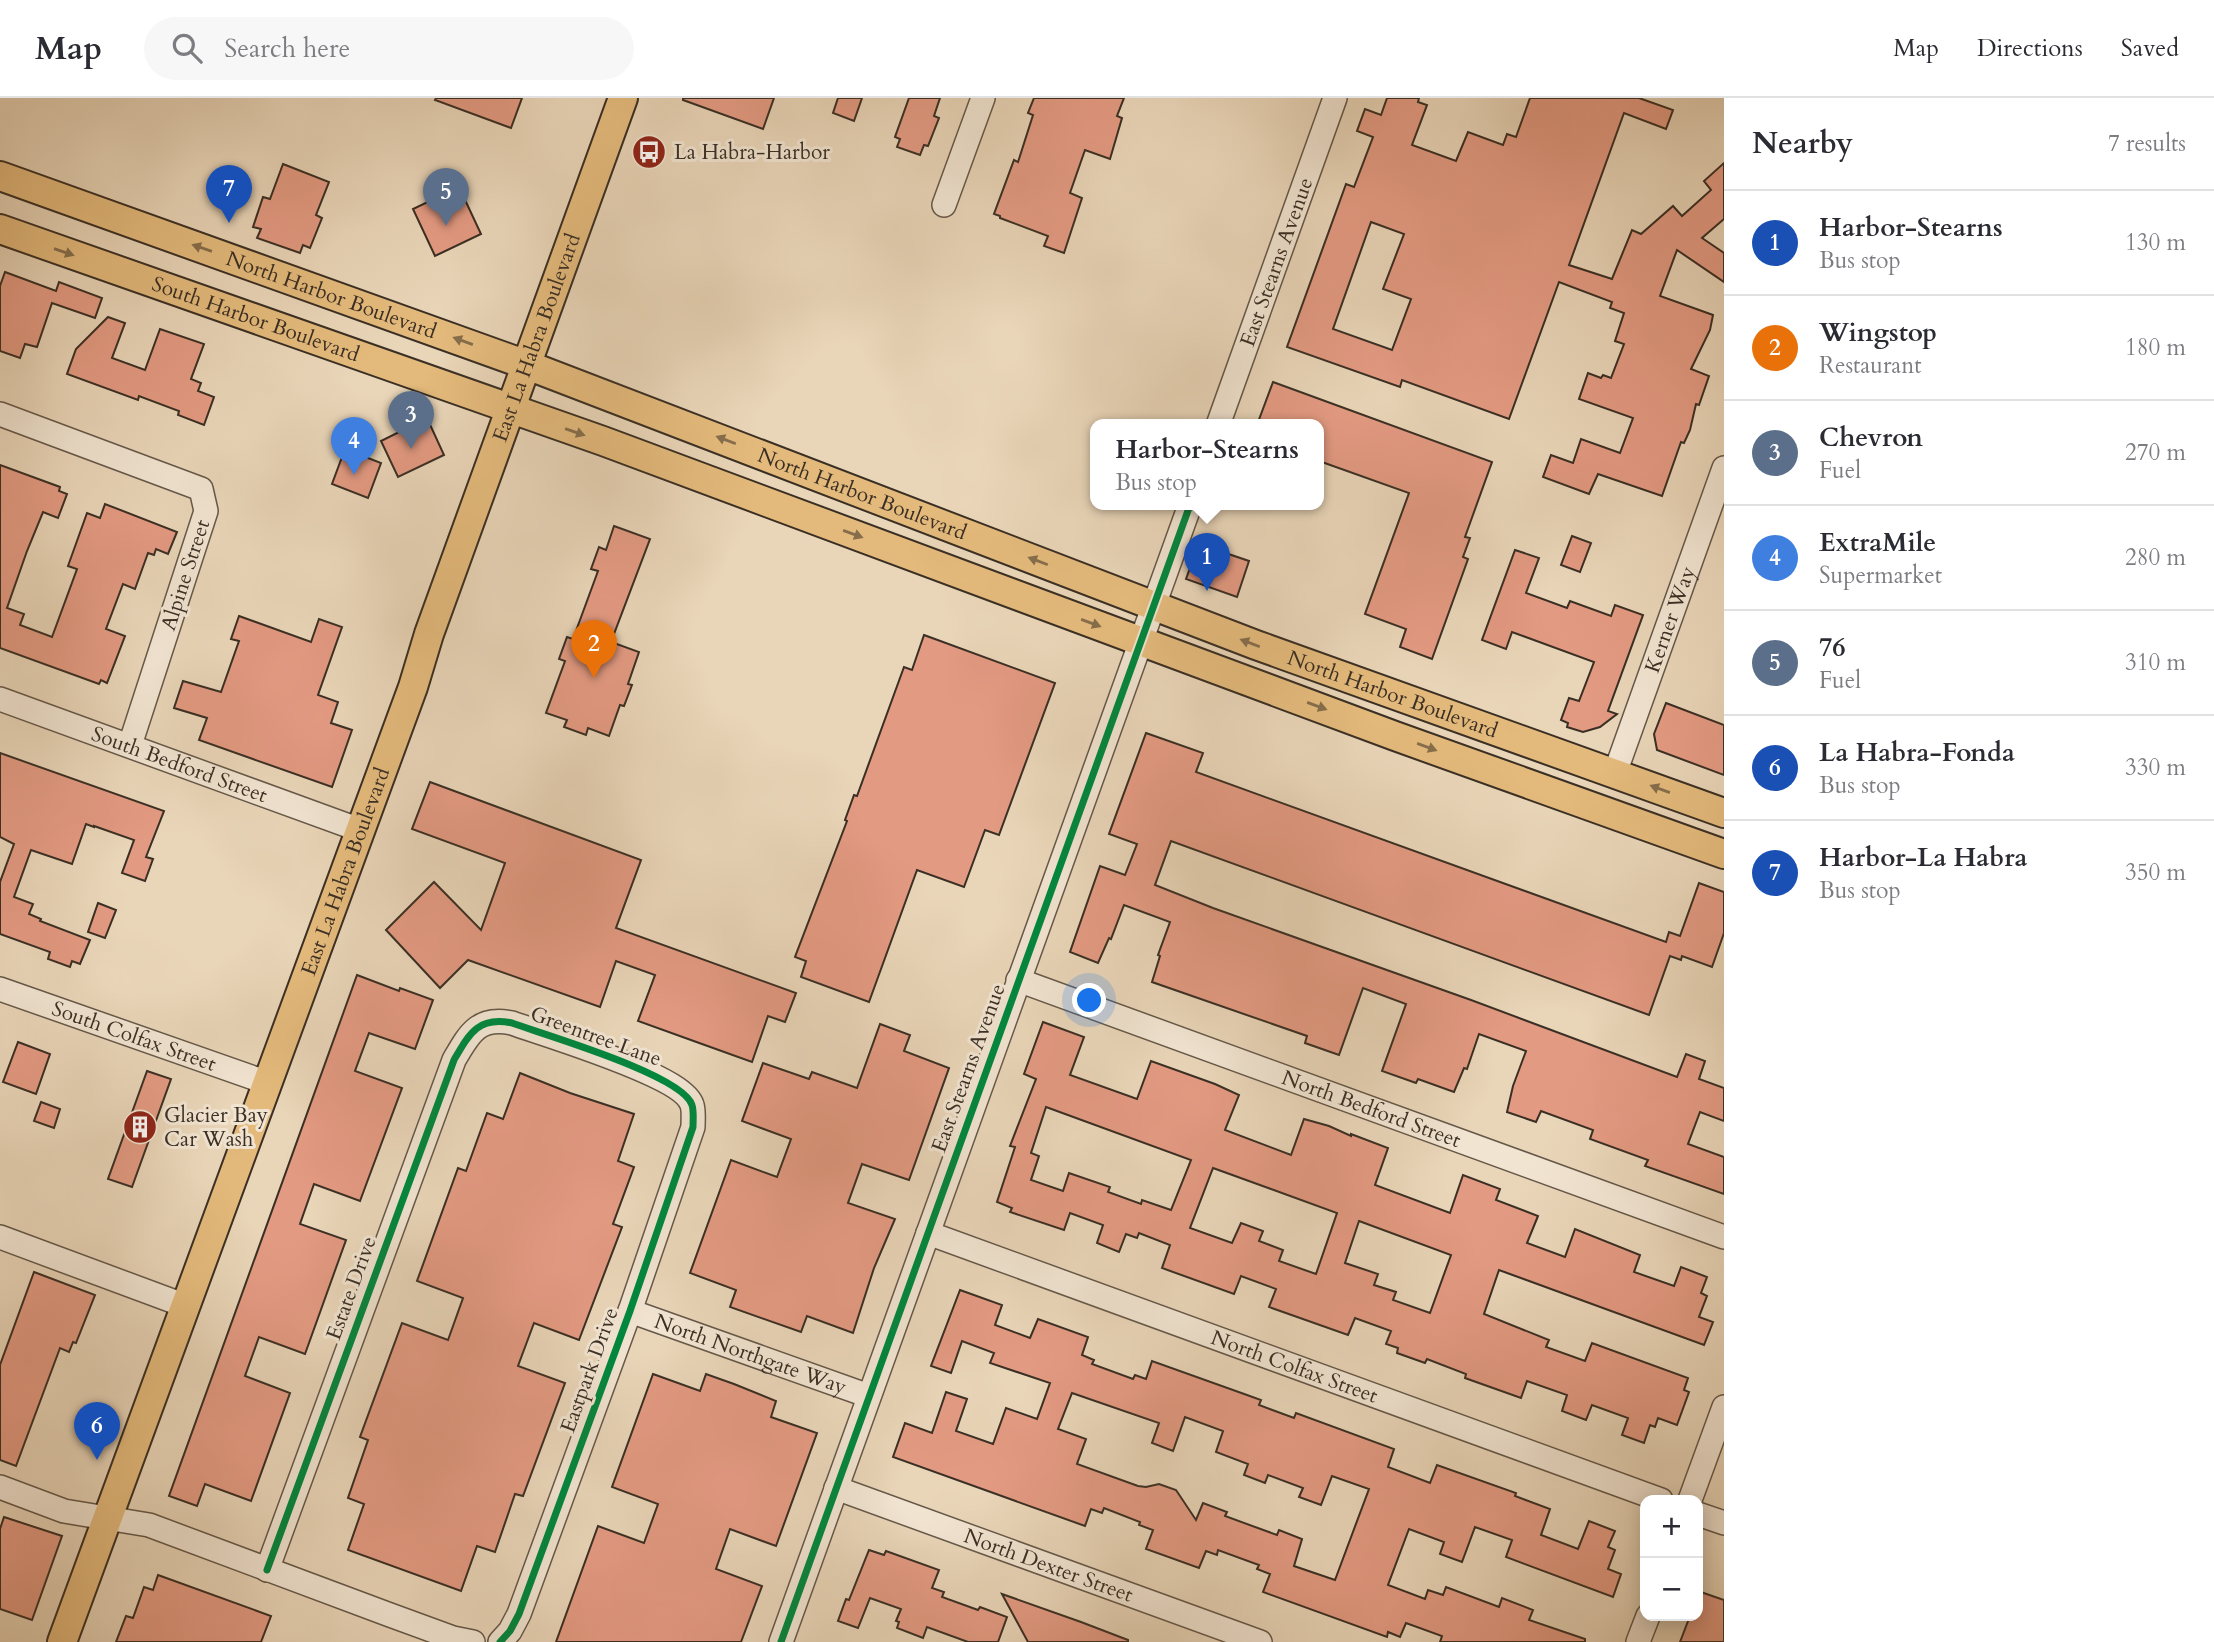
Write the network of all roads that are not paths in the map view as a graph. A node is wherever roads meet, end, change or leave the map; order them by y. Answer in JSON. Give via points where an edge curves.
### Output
{"nodes":[{"id":1,"x":623,"y":98,"type":"edge"},
{"id":2,"x":983,"y":98,"type":"edge"},
{"id":3,"x":1335,"y":98,"type":"edge"},
{"id":4,"x":0,"y":176,"type":"edge"},
{"id":5,"x":944,"y":205,"type":"dead end"},
{"id":6,"x":0,"y":229,"type":"edge"},
{"id":7,"x":527,"y":365,"type":"junction"},
{"id":8,"x":510,"y":410,"type":"junction"},
{"id":9,"x":0,"y":414,"type":"edge"},
{"id":10,"x":1220,"y":419,"type":"edge"},
{"id":11,"x":1724,"y":468,"type":"edge"},
{"id":12,"x":1188,"y":510,"type":"edge"},
{"id":13,"x":1152,"y":606,"type":"junction"},
{"id":14,"x":1139,"y":640,"type":"junction"},
{"id":15,"x":0,"y":699,"type":"edge"},
{"id":16,"x":130,"y":746,"type":"junction"},
{"id":17,"x":1615,"y":773,"type":"junction"},
{"id":18,"x":1724,"y":813,"type":"edge"},
{"id":19,"x":360,"y":830,"type":"junction"},
{"id":20,"x":1724,"y":854,"type":"edge"},
{"id":21,"x":1018,"y":980,"type":"junction"},
{"id":22,"x":0,"y":989,"type":"edge"},
{"id":23,"x":479,"y":1025,"type":"joint"},
{"id":24,"x":268,"y":1083,"type":"junction"},
{"id":25,"x":692,"y":1104,"type":"joint"},
{"id":26,"x":928,"y":1233,"type":"junction"},
{"id":27,"x":0,"y":1237,"type":"edge"},
{"id":28,"x":1724,"y":1237,"type":"edge"},
{"id":29,"x":186,"y":1306,"type":"junction"},
{"id":30,"x":630,"y":1311,"type":"junction"},
{"id":31,"x":869,"y":1396,"type":"junction"},
{"id":32,"x":1724,"y":1407,"type":"edge"},
{"id":33,"x":0,"y":1487,"type":"edge"},
{"id":34,"x":836,"y":1488,"type":"junction"},
{"id":35,"x":1647,"y":1495,"type":"edge"},
{"id":36,"x":1692,"y":1495,"type":"edge"},
{"id":37,"x":1703,"y":1516,"type":"edge"},
{"id":38,"x":107,"y":1518,"type":"junction"},
{"id":39,"x":1724,"y":1523,"type":"edge"},
{"id":40,"x":267,"y":1570,"type":"junction"},
{"id":41,"x":1646,"y":1621,"type":"edge"},
{"id":42,"x":62,"y":1642,"type":"edge"},
{"id":43,"x":473,"y":1642,"type":"edge"},
{"id":44,"x":500,"y":1642,"type":"edge"},
{"id":45,"x":781,"y":1642,"type":"edge"},
{"id":46,"x":1260,"y":1642,"type":"edge"},
{"id":47,"x":1638,"y":1642,"type":"edge"}],
"edges":[{"from":1,"to":7,"type":"main road","name":"East La Habra Boulevard"},
{"from":2,"to":5,"type":"street"},
{"from":3,"to":10,"type":"street","name":"East Stearns Avenue"},
{"from":7,"to":4,"type":"main road","name":"North Harbor Boulevard","one_way":true},
{"from":6,"to":8,"type":"main road","name":"South Harbor Boulevard","one_way":true},
{"from":7,"to":8,"type":"main road","name":"East La Habra Boulevard"},
{"from":13,"to":7,"type":"main road","name":"North Harbor Boulevard","one_way":true},
{"from":8,"to":14,"type":"main road","name":"North Harbor Boulevard","one_way":true},
{"from":8,"to":19,"type":"main road","name":"East La Habra Boulevard"},
{"from":9,"to":16,"type":"street","name":"Alpine Street","via":[[201,489],[206,511]]},
{"from":11,"to":17,"type":"street","name":"Kerner Way"},
{"from":12,"to":13,"type":"street","name":"East Stearns Avenue"},
{"from":13,"to":14,"type":"street","name":"East Stearns Avenue"},
{"from":17,"to":13,"type":"main road","name":"North Harbor Boulevard","one_way":true},
{"from":14,"to":20,"type":"main road","name":"North Harbor Boulevard","one_way":true},
{"from":14,"to":21,"type":"street","name":"East Stearns Avenue"},
{"from":15,"to":16,"type":"street","name":"South Bedford Street"},
{"from":16,"to":19,"type":"street","name":"South Bedford Street"},
{"from":18,"to":17,"type":"main road","name":"North Harbor Boulevard","one_way":true},
{"from":19,"to":24,"type":"main road","name":"East La Habra Boulevard"},
{"from":21,"to":26,"type":"street","name":"East Stearns Avenue"},
{"from":21,"to":28,"type":"street","name":"North Bedford Street"},
{"from":22,"to":24,"type":"street","name":"South Colfax Street"},
{"from":23,"to":25,"type":"street","name":"Greentree Lane","via":[[498,1020],[512,1023],[657,1075],[680,1088]]},
{"from":23,"to":40,"type":"street","name":"Estate Drive","via":[[454,1060]]},
{"from":24,"to":29,"type":"main road","name":"East La Habra Boulevard"},
{"from":25,"to":30,"type":"street","name":"Eastpark Drive","via":[[693,1127]]},
{"from":26,"to":31,"type":"street","name":"East Stearns Avenue"},
{"from":26,"to":35,"type":"street","name":"North Colfax Street"},
{"from":27,"to":29,"type":"street"},
{"from":29,"to":38,"type":"main road","name":"East La Habra Boulevard"},
{"from":30,"to":31,"type":"street","name":"North Northgate Way"},
{"from":30,"to":44,"type":"street","name":"Eastpark Drive","via":[[519,1614]]},
{"from":31,"to":34,"type":"street","name":"East Stearns Avenue"},
{"from":32,"to":36,"type":"street"},
{"from":33,"to":38,"type":"street","via":[[64,1511]]},
{"from":34,"to":45,"type":"street","name":"East Stearns Avenue"},
{"from":34,"to":46,"type":"street","name":"North Dexter Street"},
{"from":37,"to":39,"type":"street"},
{"from":38,"to":40,"type":"street","via":[[149,1525]]},
{"from":38,"to":42,"type":"main road","name":"East La Habra Boulevard"},
{"from":40,"to":43,"type":"street"},
{"from":41,"to":47,"type":"street"}]}
